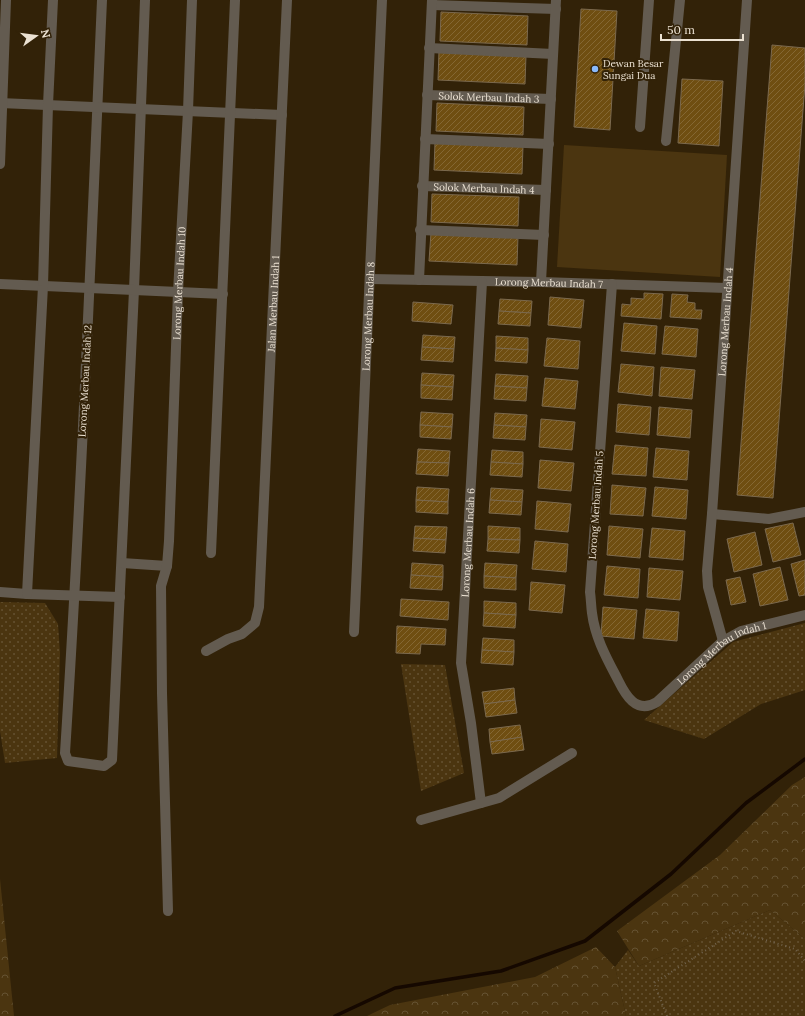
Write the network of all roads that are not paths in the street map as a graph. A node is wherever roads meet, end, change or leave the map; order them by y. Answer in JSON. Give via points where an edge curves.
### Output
{"nodes":[{"id":1,"x":6,"y":0,"type":"edge"},
{"id":2,"x":53,"y":0,"type":"edge"},
{"id":3,"x":102,"y":0,"type":"edge"},
{"id":4,"x":146,"y":0,"type":"edge"},
{"id":5,"x":192,"y":0,"type":"edge"},
{"id":6,"x":235,"y":0,"type":"edge"},
{"id":7,"x":287,"y":0,"type":"edge"},
{"id":8,"x":382,"y":0,"type":"edge"},
{"id":9,"x":649,"y":0,"type":"edge"},
{"id":10,"x":680,"y":0,"type":"edge"},
{"id":11,"x":747,"y":0,"type":"edge"},
{"id":12,"x":432,"y":2,"type":"edge"},
{"id":13,"x":556,"y":4,"type":"edge"},
{"id":14,"x":429,"y":48,"type":"junction"},
{"id":15,"x":553,"y":54,"type":"junction"},
{"id":16,"x":427,"y":95,"type":"junction"},
{"id":17,"x":551,"y":98,"type":"junction"},
{"id":18,"x":1,"y":103,"type":"edge"},
{"id":19,"x":48,"y":105,"type":"junction"},
{"id":20,"x":97,"y":107,"type":"junction"},
{"id":21,"x":141,"y":109,"type":"junction"},
{"id":22,"x":188,"y":111,"type":"junction"},
{"id":23,"x":229,"y":113,"type":"junction"},
{"id":24,"x":282,"y":115,"type":"junction"},
{"id":25,"x":640,"y":127,"type":"dead end"},
{"id":26,"x":425,"y":139,"type":"junction"},
{"id":27,"x":666,"y":141,"type":"dead end"},
{"id":28,"x":548,"y":144,"type":"junction"},
{"id":29,"x":0,"y":164,"type":"edge"},
{"id":30,"x":422,"y":186,"type":"junction"},
{"id":31,"x":546,"y":190,"type":"junction"},
{"id":32,"x":420,"y":230,"type":"junction"},
{"id":33,"x":544,"y":235,"type":"junction"},
{"id":34,"x":370,"y":279,"type":"junction"},
{"id":35,"x":419,"y":280,"type":"junction"},
{"id":36,"x":482,"y":282,"type":"junction"},
{"id":37,"x":541,"y":282,"type":"junction"},
{"id":38,"x":0,"y":284,"type":"edge"},
{"id":39,"x":612,"y":284,"type":"junction"},
{"id":40,"x":43,"y":286,"type":"junction"},
{"id":41,"x":90,"y":288,"type":"junction"},
{"id":42,"x":727,"y":288,"type":"junction"},
{"id":43,"x":134,"y":290,"type":"junction"},
{"id":44,"x":178,"y":292,"type":"junction"},
{"id":45,"x":223,"y":294,"type":"junction"},
{"id":46,"x":805,"y":512,"type":"edge"},
{"id":47,"x":712,"y":514,"type":"junction"},
{"id":48,"x":211,"y":553,"type":"dead end"},
{"id":49,"x":122,"y":563,"type":"junction"},
{"id":50,"x":167,"y":566,"type":"junction"},
{"id":51,"x":0,"y":592,"type":"edge"},
{"id":52,"x":27,"y":594,"type":"junction"},
{"id":53,"x":75,"y":596,"type":"junction"},
{"id":54,"x":120,"y":597,"type":"junction"},
{"id":55,"x":805,"y":615,"type":"edge"},
{"id":56,"x":354,"y":632,"type":"dead end"},
{"id":57,"x":723,"y":641,"type":"junction"},
{"id":58,"x":206,"y":651,"type":"dead end"},
{"id":59,"x":646,"y":707,"type":"joint"},
{"id":60,"x":572,"y":753,"type":"dead end"},
{"id":61,"x":481,"y":803,"type":"junction"},
{"id":62,"x":422,"y":820,"type":"dead end"},
{"id":63,"x":168,"y":912,"type":"dead end"}],
"edges":[{"from":1,"to":18,"type":"street"},
{"from":2,"to":19,"type":"street"},
{"from":3,"to":20,"type":"street","name":"Lorong Merbau Indah 12"},
{"from":4,"to":21,"type":"street"},
{"from":5,"to":22,"type":"street","name":"Lorong Merbau Indah 10"},
{"from":6,"to":23,"type":"street"},
{"from":7,"to":24,"type":"street","name":"Jalan Merbau Indah 1"},
{"from":8,"to":34,"type":"street","name":"Lorong Merbau Indah 8"},
{"from":9,"to":25,"type":"street"},
{"from":10,"to":27,"type":"street"},
{"from":11,"to":42,"type":"street","name":"Lorong Merbau Indah 4"},
{"from":12,"to":13,"type":"street"},
{"from":12,"to":14,"type":"street"},
{"from":13,"to":15,"type":"street"},
{"from":14,"to":15,"type":"street"},
{"from":14,"to":16,"type":"street"},
{"from":15,"to":17,"type":"street"},
{"from":16,"to":17,"type":"street","name":"Solok Merbau Indah 3"},
{"from":16,"to":26,"type":"street"},
{"from":17,"to":28,"type":"street"},
{"from":18,"to":19,"type":"street"},
{"from":18,"to":29,"type":"street"},
{"from":19,"to":20,"type":"street"},
{"from":19,"to":40,"type":"street"},
{"from":20,"to":21,"type":"street"},
{"from":20,"to":41,"type":"street","name":"Lorong Merbau Indah 12"},
{"from":21,"to":22,"type":"street"},
{"from":21,"to":43,"type":"street"},
{"from":22,"to":23,"type":"street"},
{"from":22,"to":44,"type":"street","name":"Lorong Merbau Indah 10"},
{"from":23,"to":24,"type":"street"},
{"from":23,"to":45,"type":"street"},
{"from":24,"to":58,"type":"street","name":"Jalan Merbau Indah 1","via":[[259,607],[255,623],[242,634]]},
{"from":26,"to":28,"type":"street"},
{"from":26,"to":30,"type":"street"},
{"from":28,"to":31,"type":"street"},
{"from":30,"to":31,"type":"street","name":"Solok Merbau Indah 4"},
{"from":30,"to":32,"type":"street"},
{"from":31,"to":33,"type":"street"},
{"from":32,"to":33,"type":"street"},
{"from":32,"to":35,"type":"street"},
{"from":33,"to":37,"type":"street"},
{"from":34,"to":35,"type":"street","name":"Lorong Merbau Indah 7"},
{"from":34,"to":56,"type":"street","name":"Lorong Merbau Indah 8"},
{"from":35,"to":36,"type":"street","name":"Lorong Merbau Indah 7"},
{"from":36,"to":37,"type":"street","name":"Lorong Merbau Indah 7"},
{"from":36,"to":61,"type":"street","name":"Lorong Merbau Indah 6","via":[[461,664]]},
{"from":37,"to":39,"type":"street","name":"Lorong Merbau Indah 7"},
{"from":38,"to":40,"type":"street"},
{"from":39,"to":42,"type":"street","name":"Lorong Merbau Indah 7"},
{"from":39,"to":59,"type":"street","name":"Lorong Merbau Indah 5","via":[[590,592],[592,613],[603,652],[623,690],[632,701]]},
{"from":40,"to":41,"type":"street"},
{"from":40,"to":52,"type":"street"},
{"from":41,"to":43,"type":"street"},
{"from":41,"to":53,"type":"street","name":"Lorong Merbau Indah 12"},
{"from":42,"to":47,"type":"street","name":"Lorong Merbau Indah 4"},
{"from":43,"to":44,"type":"street"},
{"from":43,"to":49,"type":"street"},
{"from":44,"to":45,"type":"street"},
{"from":44,"to":50,"type":"street","name":"Lorong Merbau Indah 10"},
{"from":45,"to":48,"type":"street"},
{"from":46,"to":47,"type":"street","via":[[769,519]]},
{"from":47,"to":57,"type":"street","name":"Lorong Merbau Indah 4","via":[[708,587]]},
{"from":49,"to":50,"type":"street"},
{"from":49,"to":54,"type":"street"},
{"from":50,"to":63,"type":"street","name":"Lorong Merbau Indah 10","via":[[161,594]]},
{"from":51,"to":52,"type":"street"},
{"from":52,"to":53,"type":"street"},
{"from":53,"to":54,"type":"street"},
{"from":53,"to":54,"type":"street","name":"Lorong Merbau Indah 12","via":[[65,754],[68,761],[104,766],[112,760]]},
{"from":55,"to":57,"type":"street","name":"Lorong Merbau Indah 1","via":[[742,631]]},
{"from":57,"to":59,"type":"street","name":"Lorong Merbau Indah 1","via":[[657,702]]},
{"from":60,"to":61,"type":"street","via":[[499,798]]},
{"from":61,"to":62,"type":"street"}]}
